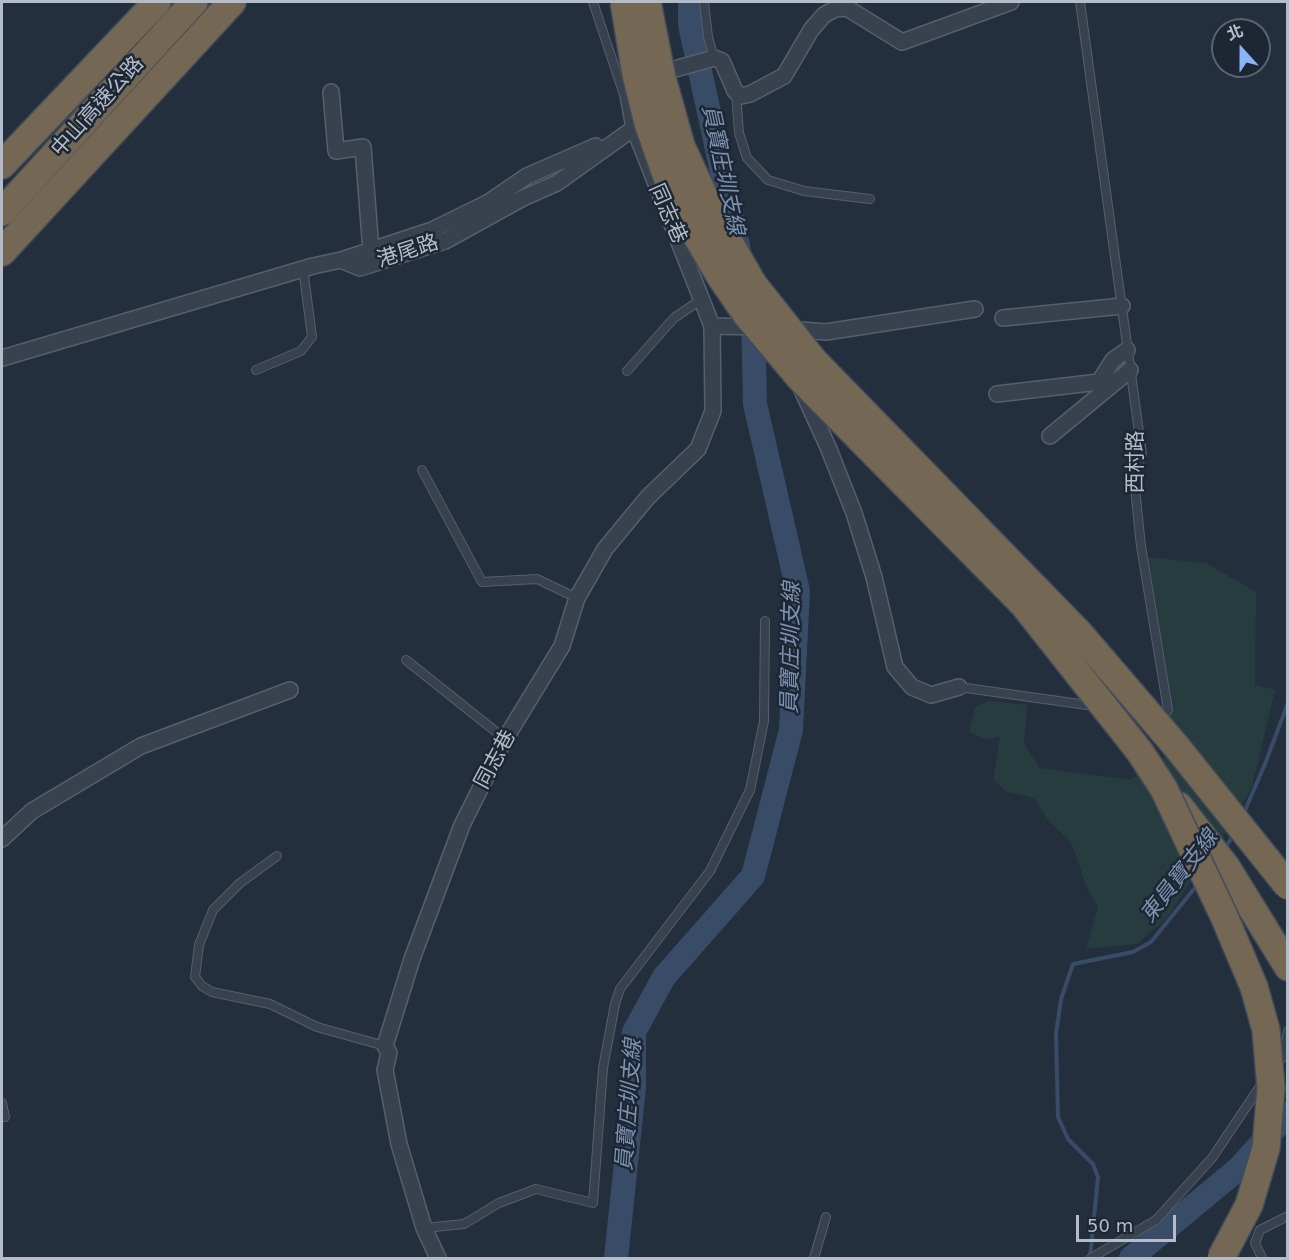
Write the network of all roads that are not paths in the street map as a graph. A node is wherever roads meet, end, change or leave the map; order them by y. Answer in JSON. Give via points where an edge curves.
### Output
{"nodes":[{"id":1,"x":157,"y":2,"type":"edge"},
{"id":2,"x":194,"y":2,"type":"edge"},
{"id":3,"x":232,"y":2,"type":"edge"},
{"id":4,"x":593,"y":2,"type":"edge"},
{"id":5,"x":610,"y":2,"type":"edge"},
{"id":6,"x":647,"y":2,"type":"edge"},
{"id":7,"x":704,"y":2,"type":"edge"},
{"id":8,"x":1011,"y":2,"type":"edge"},
{"id":9,"x":1080,"y":2,"type":"edge"},
{"id":10,"x":620,"y":10,"type":"edge"},
{"id":11,"x":712,"y":58,"type":"junction"},
{"id":12,"x":94,"y":67,"type":"junction"},
{"id":13,"x":627,"y":85,"type":"junction"},
{"id":14,"x":735,"y":91,"type":"junction"},
{"id":15,"x":331,"y":92,"type":"dead end"},
{"id":16,"x":634,"y":128,"type":"junction"},
{"id":17,"x":2,"y":156,"type":"edge"},
{"id":18,"x":2,"y":165,"type":"edge"},
{"id":19,"x":870,"y":199,"type":"dead end"},
{"id":20,"x":2,"y":212,"type":"edge"},
{"id":21,"x":371,"y":251,"type":"junction"},
{"id":22,"x":2,"y":252,"type":"edge"},
{"id":23,"x":341,"y":260,"type":"junction"},
{"id":24,"x":303,"y":268,"type":"junction"},
{"id":25,"x":702,"y":299,"type":"junction"},
{"id":26,"x":1122,"y":306,"type":"junction"},
{"id":27,"x":975,"y":309,"type":"dead end"},
{"id":28,"x":1003,"y":318,"type":"dead end"},
{"id":29,"x":712,"y":326,"type":"junction"},
{"id":30,"x":780,"y":328,"type":"junction"},
{"id":31,"x":1127,"y":350,"type":"junction"},
{"id":32,"x":2,"y":358,"type":"edge"},
{"id":33,"x":256,"y":370,"type":"dead end"},
{"id":34,"x":1130,"y":370,"type":"junction"},
{"id":35,"x":627,"y":371,"type":"dead end"},
{"id":36,"x":997,"y":394,"type":"dead end"},
{"id":37,"x":1050,"y":436,"type":"dead end"},
{"id":38,"x":422,"y":470,"type":"dead end"},
{"id":39,"x":577,"y":597,"type":"junction"},
{"id":40,"x":765,"y":621,"type":"dead end"},
{"id":41,"x":406,"y":660,"type":"dead end"},
{"id":42,"x":959,"y":687,"type":"joint"},
{"id":43,"x":290,"y":690,"type":"dead end"},
{"id":44,"x":1118,"y":710,"type":"dead end"},
{"id":45,"x":1130,"y":711,"type":"dead end"},
{"id":46,"x":505,"y":739,"type":"junction"},
{"id":47,"x":1164,"y":789,"type":"junction"},
{"id":48,"x":2,"y":839,"type":"edge"},
{"id":49,"x":277,"y":856,"type":"dead end"},
{"id":50,"x":1287,"y":886,"type":"edge"},
{"id":51,"x":1287,"y":967,"type":"edge"},
{"id":52,"x":1287,"y":1031,"type":"edge"},
{"id":53,"x":385,"y":1046,"type":"junction"},
{"id":54,"x":1285,"y":1059,"type":"edge"},
{"id":55,"x":2,"y":1103,"type":"edge"},
{"id":56,"x":5,"y":1117,"type":"dead end"},
{"id":57,"x":826,"y":1216,"type":"dead end"},
{"id":58,"x":1287,"y":1216,"type":"edge"},
{"id":59,"x":424,"y":1228,"type":"junction"},
{"id":60,"x":1093,"y":1257,"type":"edge"},
{"id":61,"x":438,"y":1258,"type":"edge"},
{"id":62,"x":814,"y":1258,"type":"edge"},
{"id":63,"x":1221,"y":1258,"type":"edge"},
{"id":64,"x":1262,"y":1258,"type":"edge"}],
"edges":[{"from":1,"to":12,"type":"highway","name":"中山高速公路"},
{"from":2,"to":20,"type":"highway","name":"中山高速公路"},
{"from":3,"to":22,"type":"highway"},
{"from":4,"to":16,"type":"lane"},
{"from":5,"to":10,"type":"street"},
{"from":6,"to":10,"type":"street","via":[[636,12]]},
{"from":6,"to":50,"type":"highway","bridge":true,"via":[[681,146],[710,209],[753,284],[814,361],[1080,634],[1176,746]]},
{"from":7,"to":11,"type":"lane"},
{"from":8,"to":14,"type":"street","via":[[902,42],[847,8],[835,9],[811,30],[784,76],[750,94],[741,96]]},
{"from":9,"to":26,"type":"lane","name":"西村路"},
{"from":10,"to":13,"type":"street"},
{"from":10,"to":47,"type":"highway","bridge":true,"via":[[648,123],[668,180],[688,221],[746,314],[800,378],[1023,604],[1140,752]]},
{"from":11,"to":13,"type":"street"},
{"from":11,"to":14,"type":"street","via":[[722,61]]},
{"from":12,"to":17,"type":"highway"},
{"from":12,"to":18,"type":"highway","name":"中山高速公路"},
{"from":13,"to":16,"type":"street"},
{"from":14,"to":19,"type":"lane","via":[[738,133],[747,158],[768,180],[804,191]]},
{"from":15,"to":21,"type":"street","via":[[336,151],[363,147]]},
{"from":16,"to":21,"type":"street","via":[[527,176],[489,202],[432,230]]},
{"from":16,"to":23,"type":"street","name":"港尾路","via":[[557,183],[445,241],[360,268]]},
{"from":16,"to":25,"type":"street","name":"同志巷"},
{"from":21,"to":23,"type":"street"},
{"from":23,"to":24,"type":"street","name":"港尾路"},
{"from":24,"to":32,"type":"street","name":"港尾路"},
{"from":24,"to":33,"type":"lane","via":[[312,337],[301,351]]},
{"from":25,"to":29,"type":"street","name":"同志巷"},
{"from":25,"to":35,"type":"lane","via":[[674,318]]},
{"from":26,"to":28,"type":"street"},
{"from":26,"to":31,"type":"lane","name":"西村路"},
{"from":27,"to":30,"type":"street","via":[[826,332]]},
{"from":29,"to":30,"type":"street"},
{"from":29,"to":39,"type":"street","name":"同志巷","via":[[713,411],[698,449],[648,498],[605,549]]},
{"from":30,"to":42,"type":"street","via":[[803,396],[854,513],[895,667],[912,687],[932,694]]},
{"from":31,"to":34,"type":"lane","name":"西村路"},
{"from":31,"to":36,"type":"street","via":[[1113,360],[1099,382]]},
{"from":34,"to":37,"type":"street"},
{"from":34,"to":45,"type":"lane","name":"西村路","via":[[1142,454],[1134,479],[1141,546],[1168,710],[1164,716]]},
{"from":38,"to":39,"type":"lane","via":[[482,582],[537,579]]},
{"from":39,"to":46,"type":"street","name":"同志巷","via":[[562,646]]},
{"from":40,"to":59,"type":"lane","via":[[764,721],[750,790],[710,872],[620,989],[615,1005],[603,1068],[593,1203],[536,1189],[499,1203],[464,1224]]},
{"from":41,"to":46,"type":"lane"},
{"from":42,"to":44,"type":"lane"},
{"from":43,"to":48,"type":"street","via":[[141,746],[32,811]]},
{"from":46,"to":53,"type":"street","name":"同志巷","via":[[462,825],[412,959]]},
{"from":47,"to":51,"type":"highway","bridge":true,"via":[[1227,868]]},
{"from":47,"to":63,"type":"highway","bridge":true,"via":[[1224,916],[1254,987],[1266,1030],[1271,1088],[1266,1148],[1249,1205]]},
{"from":49,"to":53,"type":"lane","via":[[240,883],[213,910],[199,945],[195,977],[212,992],[270,1004],[317,1027]]},
{"from":52,"to":54,"type":"lane"},
{"from":53,"to":59,"type":"street","name":"同志巷","via":[[389,1053],[385,1070],[399,1144]]},
{"from":54,"to":60,"type":"lane","via":[[1251,1098],[1212,1158],[1156,1220]]},
{"from":55,"to":56,"type":"lane"},
{"from":57,"to":62,"type":"lane"},
{"from":58,"to":64,"type":"lane","via":[[1260,1230],[1255,1243]]},
{"from":59,"to":61,"type":"street","name":"同志巷"}]}
